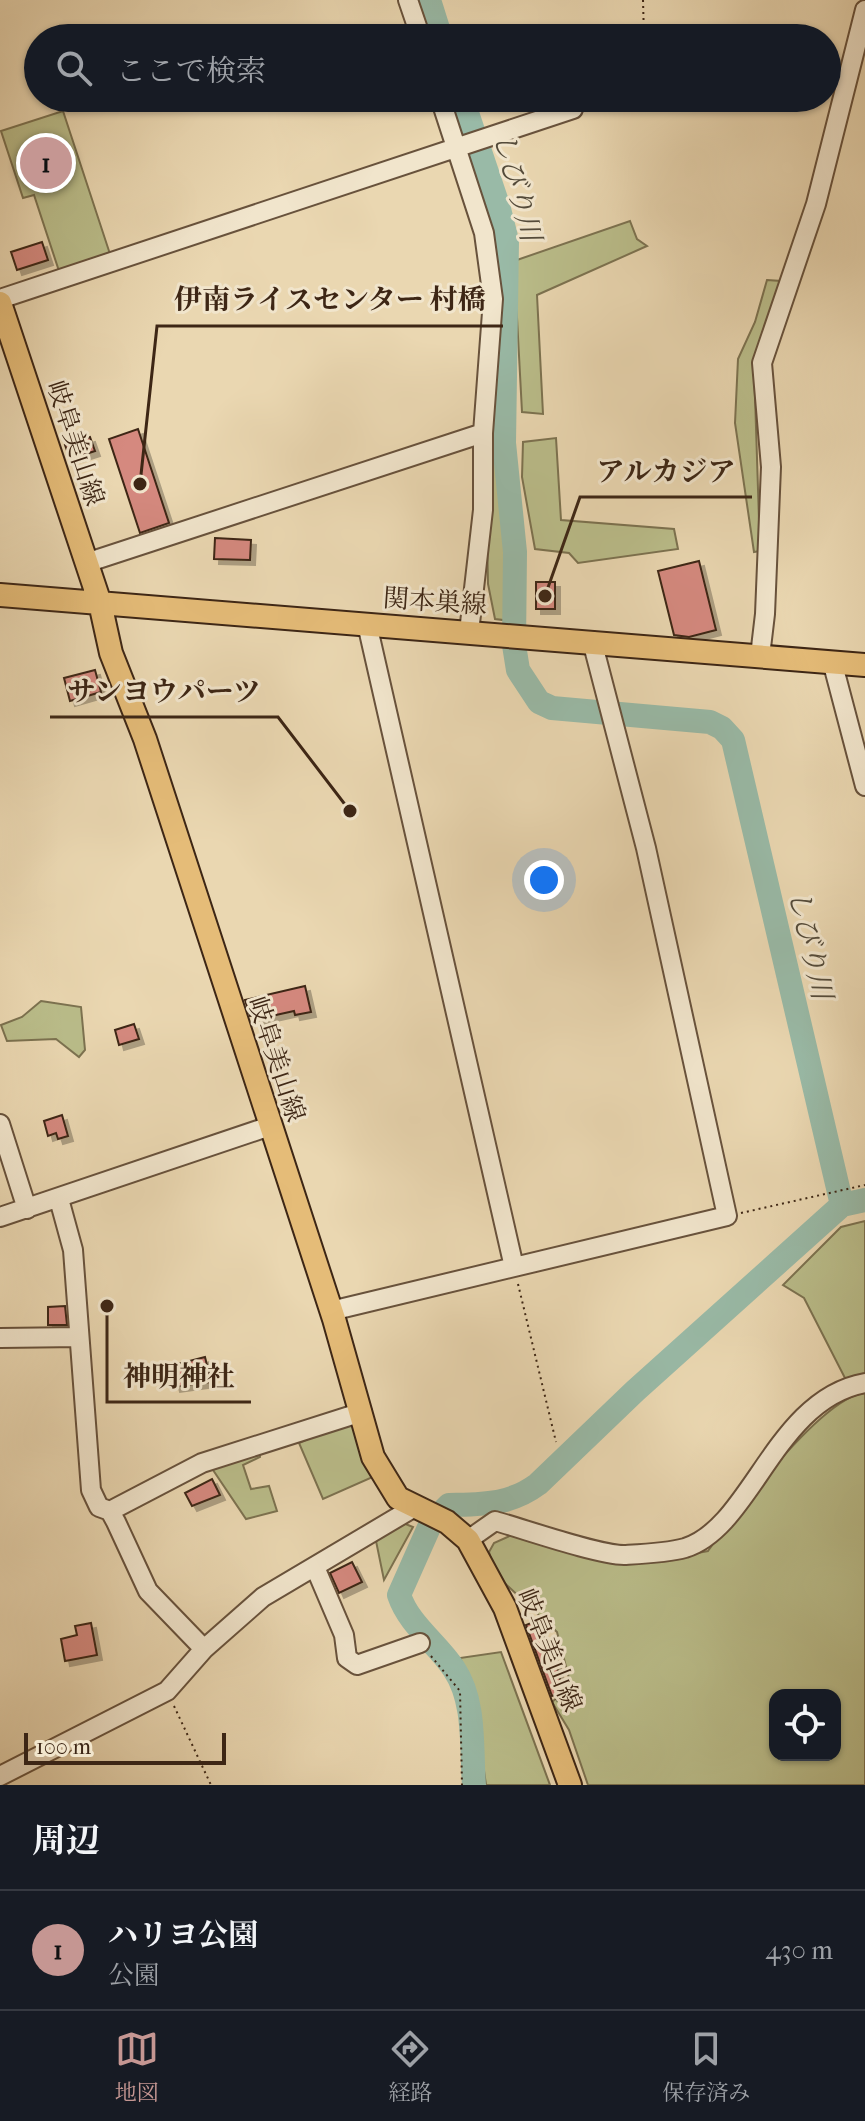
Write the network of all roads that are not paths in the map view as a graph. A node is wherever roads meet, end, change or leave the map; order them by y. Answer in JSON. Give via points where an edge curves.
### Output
{"nodes":[{"id":1,"x":408,"y":0,"type":"edge"},
{"id":2,"x":865,"y":10,"type":"edge"},
{"id":3,"x":416,"y":24,"type":"edge"},
{"id":4,"x":841,"y":105,"type":"edge"},
{"id":5,"x":446,"y":112,"type":"edge"},
{"id":6,"x":564,"y":112,"type":"edge"},
{"id":7,"x":839,"y":112,"type":"edge"},
{"id":8,"x":462,"y":147,"type":"junction"},
{"id":9,"x":0,"y":301,"type":"edge"},
{"id":10,"x":483,"y":433,"type":"junction"},
{"id":11,"x":86,"y":563,"type":"junction"},
{"id":12,"x":0,"y":595,"type":"edge"},
{"id":13,"x":100,"y":603,"type":"junction"},
{"id":14,"x":367,"y":624,"type":"junction"},
{"id":15,"x":469,"y":632,"type":"junction"},
{"id":16,"x":592,"y":641,"type":"junction"},
{"id":17,"x":760,"y":656,"type":"junction"},
{"id":18,"x":832,"y":661,"type":"junction"},
{"id":19,"x":865,"y":665,"type":"edge"},
{"id":20,"x":865,"y":786,"type":"edge"},
{"id":21,"x":0,"y":1124,"type":"edge"},
{"id":22,"x":270,"y":1126,"type":"junction"},
{"id":23,"x":59,"y":1199,"type":"junction"},
{"id":24,"x":27,"y":1209,"type":"junction"},
{"id":25,"x":0,"y":1217,"type":"edge"},
{"id":26,"x":514,"y":1267,"type":"junction"},
{"id":27,"x":331,"y":1311,"type":"junction"},
{"id":28,"x":79,"y":1337,"type":"junction"},
{"id":29,"x":0,"y":1338,"type":"edge"},
{"id":30,"x":865,"y":1383,"type":"edge"},
{"id":31,"x":362,"y":1412,"type":"junction"},
{"id":32,"x":413,"y":1508,"type":"junction"},
{"id":33,"x":110,"y":1511,"type":"junction"},
{"id":34,"x":468,"y":1540,"type":"junction"},
{"id":35,"x":315,"y":1567,"type":"junction"},
{"id":36,"x":420,"y":1643,"type":"road end"},
{"id":37,"x":204,"y":1649,"type":"junction"},
{"id":38,"x":0,"y":1776,"type":"edge"},
{"id":39,"x":570,"y":1785,"type":"edge"}],
"edges":[{"from":1,"to":3,"type":"street"},
{"from":2,"to":4,"type":"street"},
{"from":5,"to":8,"type":"street"},
{"from":6,"to":8,"type":"street"},
{"from":7,"to":17,"type":"street","via":[[816,204],[762,363],[771,467]]},
{"from":8,"to":9,"type":"street"},
{"from":8,"to":10,"type":"street","via":[[484,233],[493,299]]},
{"from":9,"to":11,"type":"main road","name":"岐阜美山線"},
{"from":10,"to":11,"type":"street"},
{"from":10,"to":15,"type":"street","via":[[483,510]]},
{"from":11,"to":13,"type":"main road","name":"岐阜美山線"},
{"from":12,"to":13,"type":"main road","name":"関本巣線"},
{"from":13,"to":14,"type":"main road","name":"関本巣線"},
{"from":13,"to":22,"type":"main road","name":"岐阜美山線","via":[[111,653],[145,739]]},
{"from":14,"to":15,"type":"main road","name":"関本巣線"},
{"from":14,"to":26,"type":"street"},
{"from":15,"to":16,"type":"main road","name":"関本巣線"},
{"from":16,"to":17,"type":"main road","name":"関本巣線"},
{"from":16,"to":26,"type":"street","via":[[646,848],[727,1216]]},
{"from":17,"to":18,"type":"main road","name":"関本巣線"},
{"from":18,"to":19,"type":"main road","name":"関本巣線"},
{"from":18,"to":20,"type":"street"},
{"from":21,"to":24,"type":"street"},
{"from":22,"to":23,"type":"street"},
{"from":22,"to":27,"type":"main road","name":"岐阜美山線"},
{"from":23,"to":24,"type":"street"},
{"from":23,"to":28,"type":"street","via":[[73,1250]]},
{"from":24,"to":25,"type":"street"},
{"from":26,"to":27,"type":"street"},
{"from":27,"to":31,"type":"main road","name":"岐阜美山線"},
{"from":28,"to":29,"type":"street"},
{"from":28,"to":33,"type":"street","via":[[91,1490],[99,1507]]},
{"from":30,"to":34,"type":"street","via":[[845,1389],[802,1417],[728,1513],[686,1548],[621,1555],[495,1521]]},
{"from":31,"to":32,"type":"main road","name":"岐阜美山線","via":[[373,1457],[398,1498]]},
{"from":31,"to":33,"type":"street","via":[[202,1463]]},
{"from":32,"to":34,"type":"main road","name":"岐阜美山線","via":[[447,1522]]},
{"from":32,"to":35,"type":"street"},
{"from":33,"to":37,"type":"street","via":[[148,1591]]},
{"from":34,"to":39,"type":"main road","name":"岐阜美山線","via":[[505,1608]]},
{"from":35,"to":36,"type":"street","via":[[344,1635],[347,1658],[357,1665]]},
{"from":35,"to":37,"type":"street","via":[[263,1597]]},
{"from":37,"to":38,"type":"street","via":[[167,1691]]}]}
